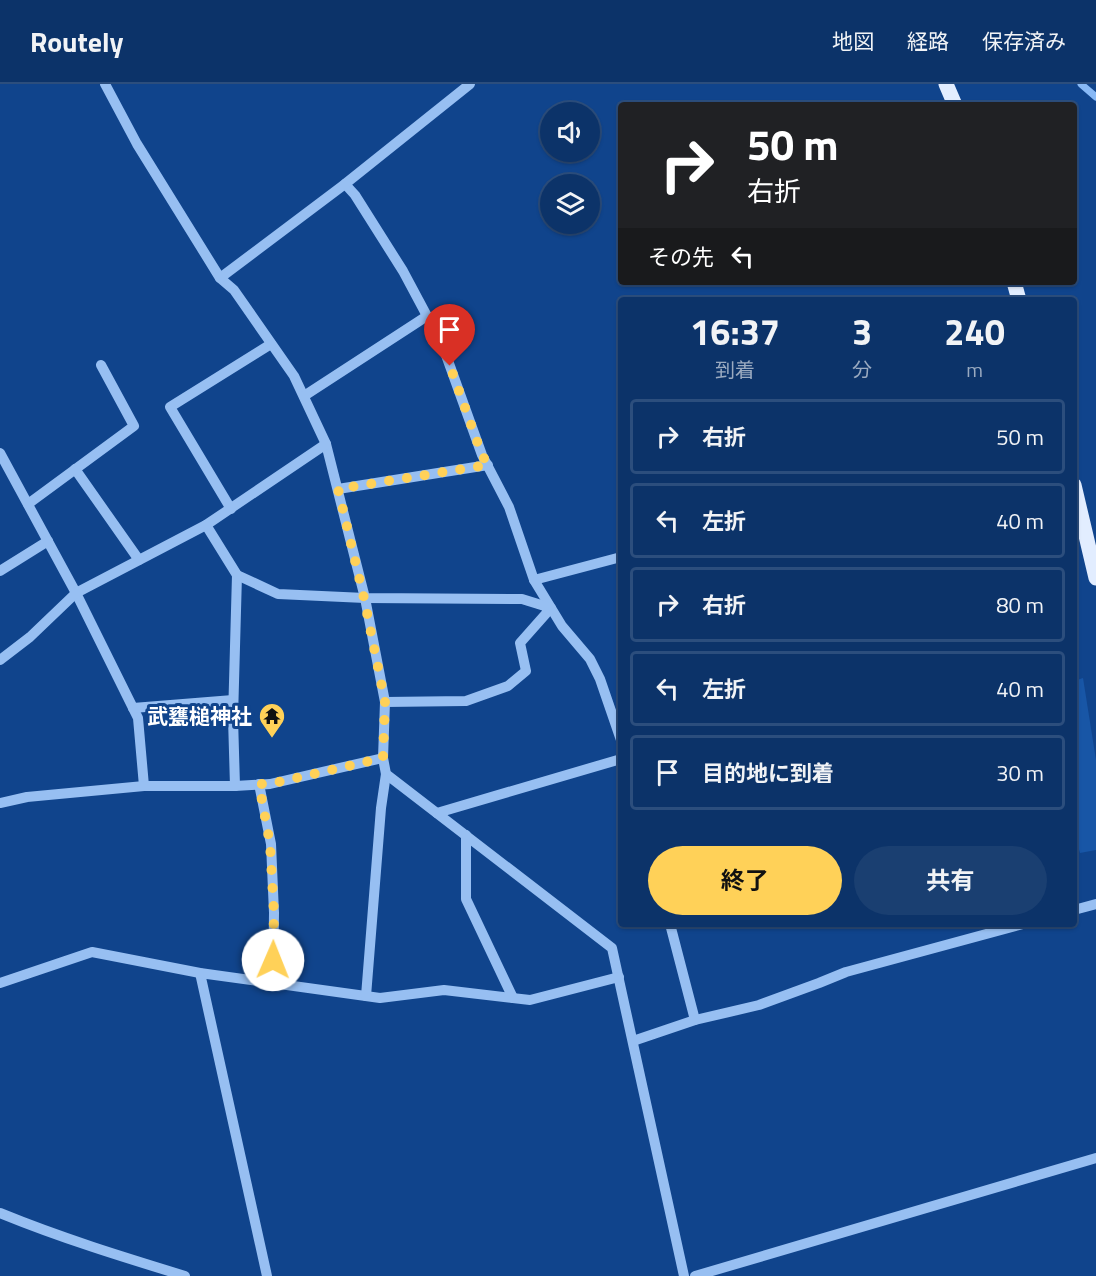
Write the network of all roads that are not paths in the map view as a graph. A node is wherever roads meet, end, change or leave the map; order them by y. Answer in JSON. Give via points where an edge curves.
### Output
{"nodes":[{"id":1,"x":105,"y":84,"type":"edge"},
{"id":2,"x":470,"y":84,"type":"edge"},
{"id":3,"x":946,"y":84,"type":"edge"},
{"id":4,"x":954,"y":102,"type":"edge"},
{"id":5,"x":345,"y":184,"type":"junction"},
{"id":6,"x":220,"y":279,"type":"junction"},
{"id":7,"x":427,"y":316,"type":"junction"},
{"id":8,"x":272,"y":344,"type":"junction"},
{"id":9,"x":101,"y":365,"type":"dead end"},
{"id":10,"x":304,"y":396,"type":"junction"},
{"id":11,"x":326,"y":444,"type":"junction"},
{"id":12,"x":0,"y":453,"type":"edge"},
{"id":13,"x":488,"y":465,"type":"junction"},
{"id":14,"x":75,"y":469,"type":"junction"},
{"id":15,"x":338,"y":489,"type":"junction"},
{"id":16,"x":1077,"y":497,"type":"edge"},
{"id":17,"x":28,"y":504,"type":"junction"},
{"id":18,"x":231,"y":508,"type":"junction"},
{"id":19,"x":206,"y":525,"type":"junction"},
{"id":20,"x":48,"y":541,"type":"junction"},
{"id":21,"x":618,"y":558,"type":"edge"},
{"id":22,"x":139,"y":560,"type":"junction"},
{"id":23,"x":0,"y":571,"type":"edge"},
{"id":24,"x":237,"y":575,"type":"junction"},
{"id":25,"x":1096,"y":578,"type":"edge"},
{"id":26,"x":534,"y":580,"type":"junction"},
{"id":27,"x":76,"y":593,"type":"junction"},
{"id":28,"x":364,"y":598,"type":"junction"},
{"id":29,"x":551,"y":608,"type":"junction"},
{"id":30,"x":0,"y":660,"type":"edge"},
{"id":31,"x":233,"y":700,"type":"junction"},
{"id":32,"x":385,"y":702,"type":"junction"},
{"id":33,"x":133,"y":708,"type":"junction"},
{"id":34,"x":618,"y":731,"type":"edge"},
{"id":35,"x":383,"y":758,"type":"junction"},
{"id":36,"x":618,"y":760,"type":"edge"},
{"id":37,"x":386,"y":774,"type":"junction"},
{"id":38,"x":259,"y":784,"type":"junction"},
{"id":39,"x":144,"y":786,"type":"junction"},
{"id":40,"x":235,"y":786,"type":"junction"},
{"id":41,"x":0,"y":803,"type":"edge"},
{"id":42,"x":437,"y":813,"type":"junction"},
{"id":43,"x":466,"y":835,"type":"junction"},
{"id":44,"x":1096,"y":904,"type":"edge"},
{"id":45,"x":1077,"y":909,"type":"edge"},
{"id":46,"x":671,"y":927,"type":"edge"},
{"id":47,"x":1012,"y":927,"type":"edge"},
{"id":48,"x":200,"y":973,"type":"junction"},
{"id":49,"x":619,"y":977,"type":"junction"},
{"id":50,"x":0,"y":983,"type":"edge"},
{"id":51,"x":273,"y":983,"type":"junction"},
{"id":52,"x":366,"y":996,"type":"junction"},
{"id":53,"x":513,"y":998,"type":"junction"},
{"id":54,"x":695,"y":1020,"type":"junction"},
{"id":55,"x":633,"y":1041,"type":"junction"},
{"id":56,"x":1096,"y":1158,"type":"edge"},
{"id":57,"x":0,"y":1213,"type":"edge"},
{"id":58,"x":185,"y":1276,"type":"edge"},
{"id":59,"x":267,"y":1276,"type":"edge"},
{"id":60,"x":684,"y":1276,"type":"edge"},
{"id":61,"x":695,"y":1276,"type":"edge"}],
"edges":[{"from":1,"to":6,"type":"street"},
{"from":2,"to":5,"type":"street"},
{"from":3,"to":4,"type":"main road"},
{"from":5,"to":6,"type":"street"},
{"from":5,"to":7,"type":"street","via":[[403,271]]},
{"from":6,"to":8,"type":"street","via":[[234,290]]},
{"from":7,"to":10,"type":"street"},
{"from":7,"to":13,"type":"street","via":[[442,344]]},
{"from":8,"to":10,"type":"street"},
{"from":8,"to":18,"type":"street","via":[[170,407]]},
{"from":9,"to":14,"type":"street","via":[[134,426]]},
{"from":10,"to":11,"type":"street"},
{"from":11,"to":15,"type":"street"},
{"from":11,"to":18,"type":"street"},
{"from":12,"to":17,"type":"street"},
{"from":13,"to":15,"type":"street"},
{"from":13,"to":26,"type":"street","via":[[509,507]]},
{"from":14,"to":17,"type":"street"},
{"from":14,"to":22,"type":"street"},
{"from":15,"to":28,"type":"street"},
{"from":16,"to":25,"type":"main road"},
{"from":17,"to":20,"type":"street"},
{"from":18,"to":19,"type":"street"},
{"from":19,"to":22,"type":"street"},
{"from":19,"to":24,"type":"street"},
{"from":20,"to":23,"type":"street"},
{"from":20,"to":27,"type":"street"},
{"from":21,"to":26,"type":"street"},
{"from":22,"to":27,"type":"street"},
{"from":24,"to":28,"type":"street","via":[[278,594]]},
{"from":24,"to":31,"type":"street"},
{"from":26,"to":29,"type":"street"},
{"from":27,"to":30,"type":"street","via":[[30,638]]},
{"from":27,"to":33,"type":"street"},
{"from":28,"to":29,"type":"street","via":[[522,599]]},
{"from":28,"to":32,"type":"street"},
{"from":29,"to":32,"type":"street","via":[[520,643],[526,670],[508,686],[466,701]]},
{"from":29,"to":34,"type":"street","via":[[590,659]]},
{"from":31,"to":33,"type":"street"},
{"from":31,"to":40,"type":"street"},
{"from":32,"to":35,"type":"street"},
{"from":33,"to":39,"type":"street","via":[[138,718]]},
{"from":35,"to":37,"type":"street"},
{"from":35,"to":38,"type":"street"},
{"from":36,"to":42,"type":"street"},
{"from":37,"to":42,"type":"street"},
{"from":37,"to":52,"type":"street"},
{"from":38,"to":40,"type":"street"},
{"from":38,"to":51,"type":"street","via":[[270,844]]},
{"from":39,"to":40,"type":"street"},
{"from":39,"to":41,"type":"street"},
{"from":42,"to":43,"type":"street"},
{"from":43,"to":49,"type":"street","via":[[612,948]]},
{"from":43,"to":53,"type":"street","via":[[466,899]]},
{"from":44,"to":45,"type":"street"},
{"from":46,"to":54,"type":"street"},
{"from":47,"to":54,"type":"street","via":[[846,972],[759,1005]]},
{"from":48,"to":50,"type":"street","via":[[92,952]]},
{"from":48,"to":51,"type":"street"},
{"from":48,"to":59,"type":"street"},
{"from":49,"to":53,"type":"street","via":[[530,1000]]},
{"from":49,"to":55,"type":"street"},
{"from":51,"to":52,"type":"street"},
{"from":52,"to":53,"type":"street","via":[[380,999],[444,990]]},
{"from":54,"to":55,"type":"street"},
{"from":55,"to":60,"type":"street"},
{"from":56,"to":61,"type":"street"},
{"from":57,"to":58,"type":"street","via":[[45,1232]]}]}
